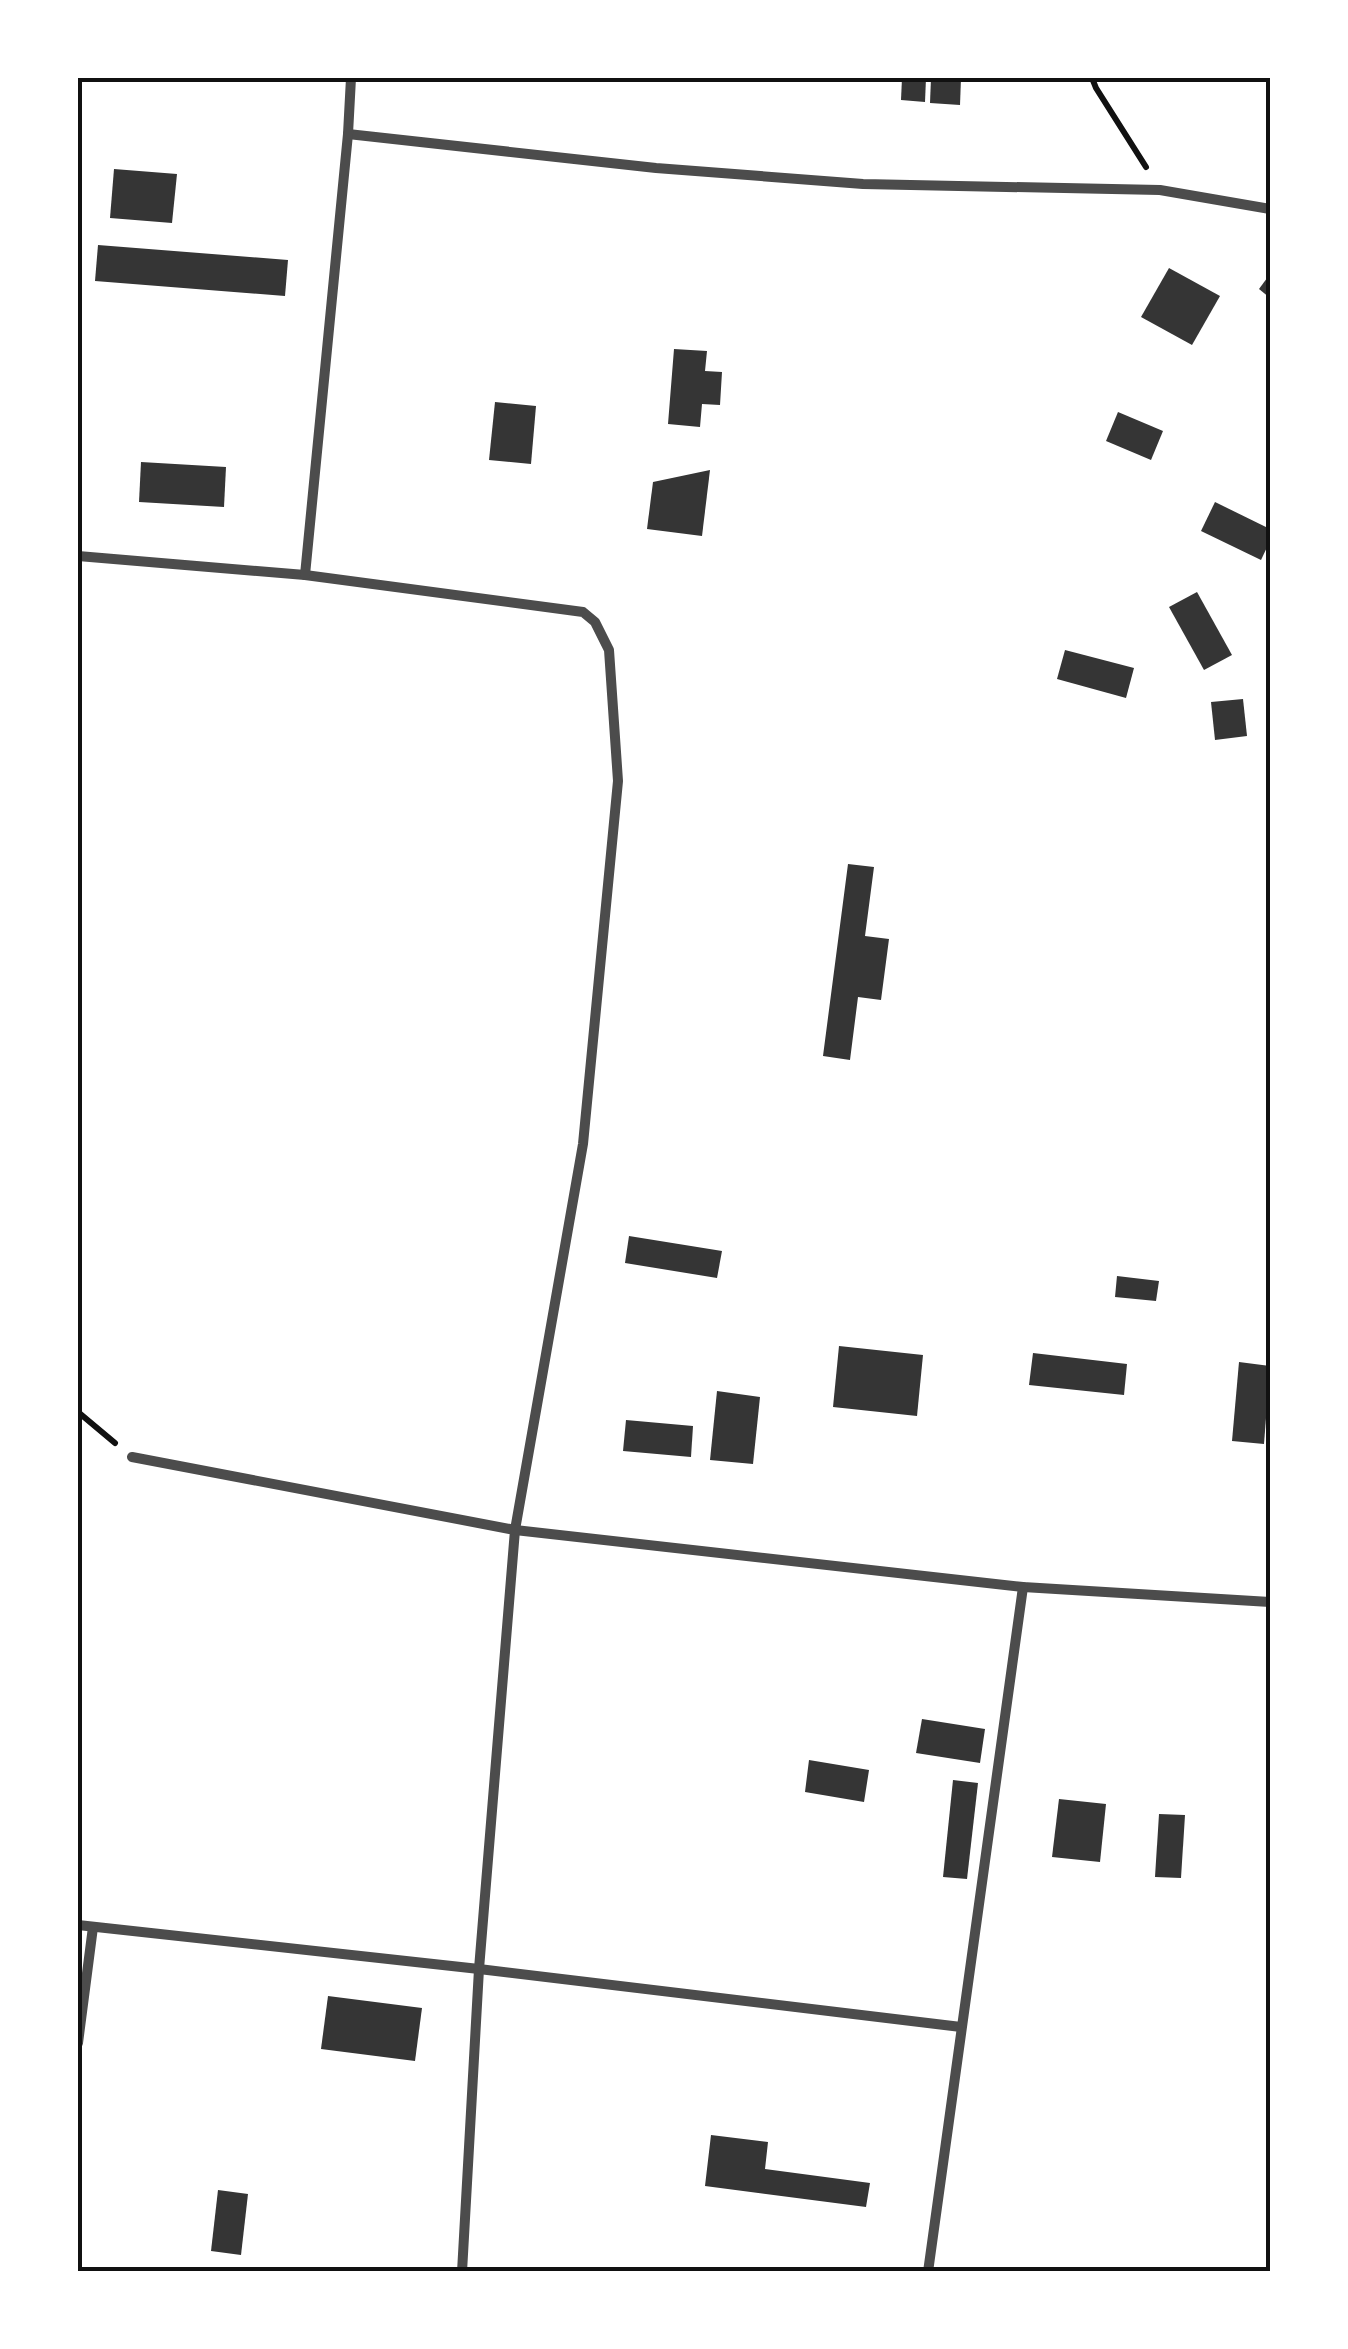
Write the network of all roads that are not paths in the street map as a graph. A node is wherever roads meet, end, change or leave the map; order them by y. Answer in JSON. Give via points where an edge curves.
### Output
{"nodes":[{"id":1,"x":351,"y":78,"type":"edge"},
{"id":2,"x":348,"y":134,"type":"junction"},
{"id":3,"x":1270,"y":210,"type":"edge"},
{"id":4,"x":78,"y":556,"type":"edge"},
{"id":5,"x":305,"y":575,"type":"junction"},
{"id":6,"x":132,"y":1457,"type":"road end"},
{"id":7,"x":515,"y":1530,"type":"junction"},
{"id":8,"x":1023,"y":1586,"type":"junction"},
{"id":9,"x":1270,"y":1602,"type":"edge"},
{"id":10,"x":78,"y":1925,"type":"edge"},
{"id":11,"x":94,"y":1928,"type":"junction"},
{"id":12,"x":479,"y":1969,"type":"junction"},
{"id":13,"x":960,"y":2027,"type":"junction"},
{"id":14,"x":78,"y":2043,"type":"edge"},
{"id":15,"x":462,"y":2272,"type":"edge"},
{"id":16,"x":928,"y":2272,"type":"edge"}],
"edges":[{"from":1,"to":2,"type":"street"},
{"from":2,"to":3,"type":"street","via":[[863,184],[1160,190]]},
{"from":2,"to":5,"type":"street"},
{"from":4,"to":5,"type":"street"},
{"from":5,"to":7,"type":"street","via":[[582,612],[596,622],[609,650],[618,781],[584,1144]]},
{"from":6,"to":7,"type":"street"},
{"from":7,"to":8,"type":"street"},
{"from":7,"to":12,"type":"street"},
{"from":8,"to":9,"type":"street"},
{"from":8,"to":13,"type":"street"},
{"from":10,"to":11,"type":"street"},
{"from":11,"to":12,"type":"street"},
{"from":11,"to":14,"type":"street"},
{"from":12,"to":13,"type":"street"},
{"from":12,"to":15,"type":"street"},
{"from":13,"to":16,"type":"street"}]}
